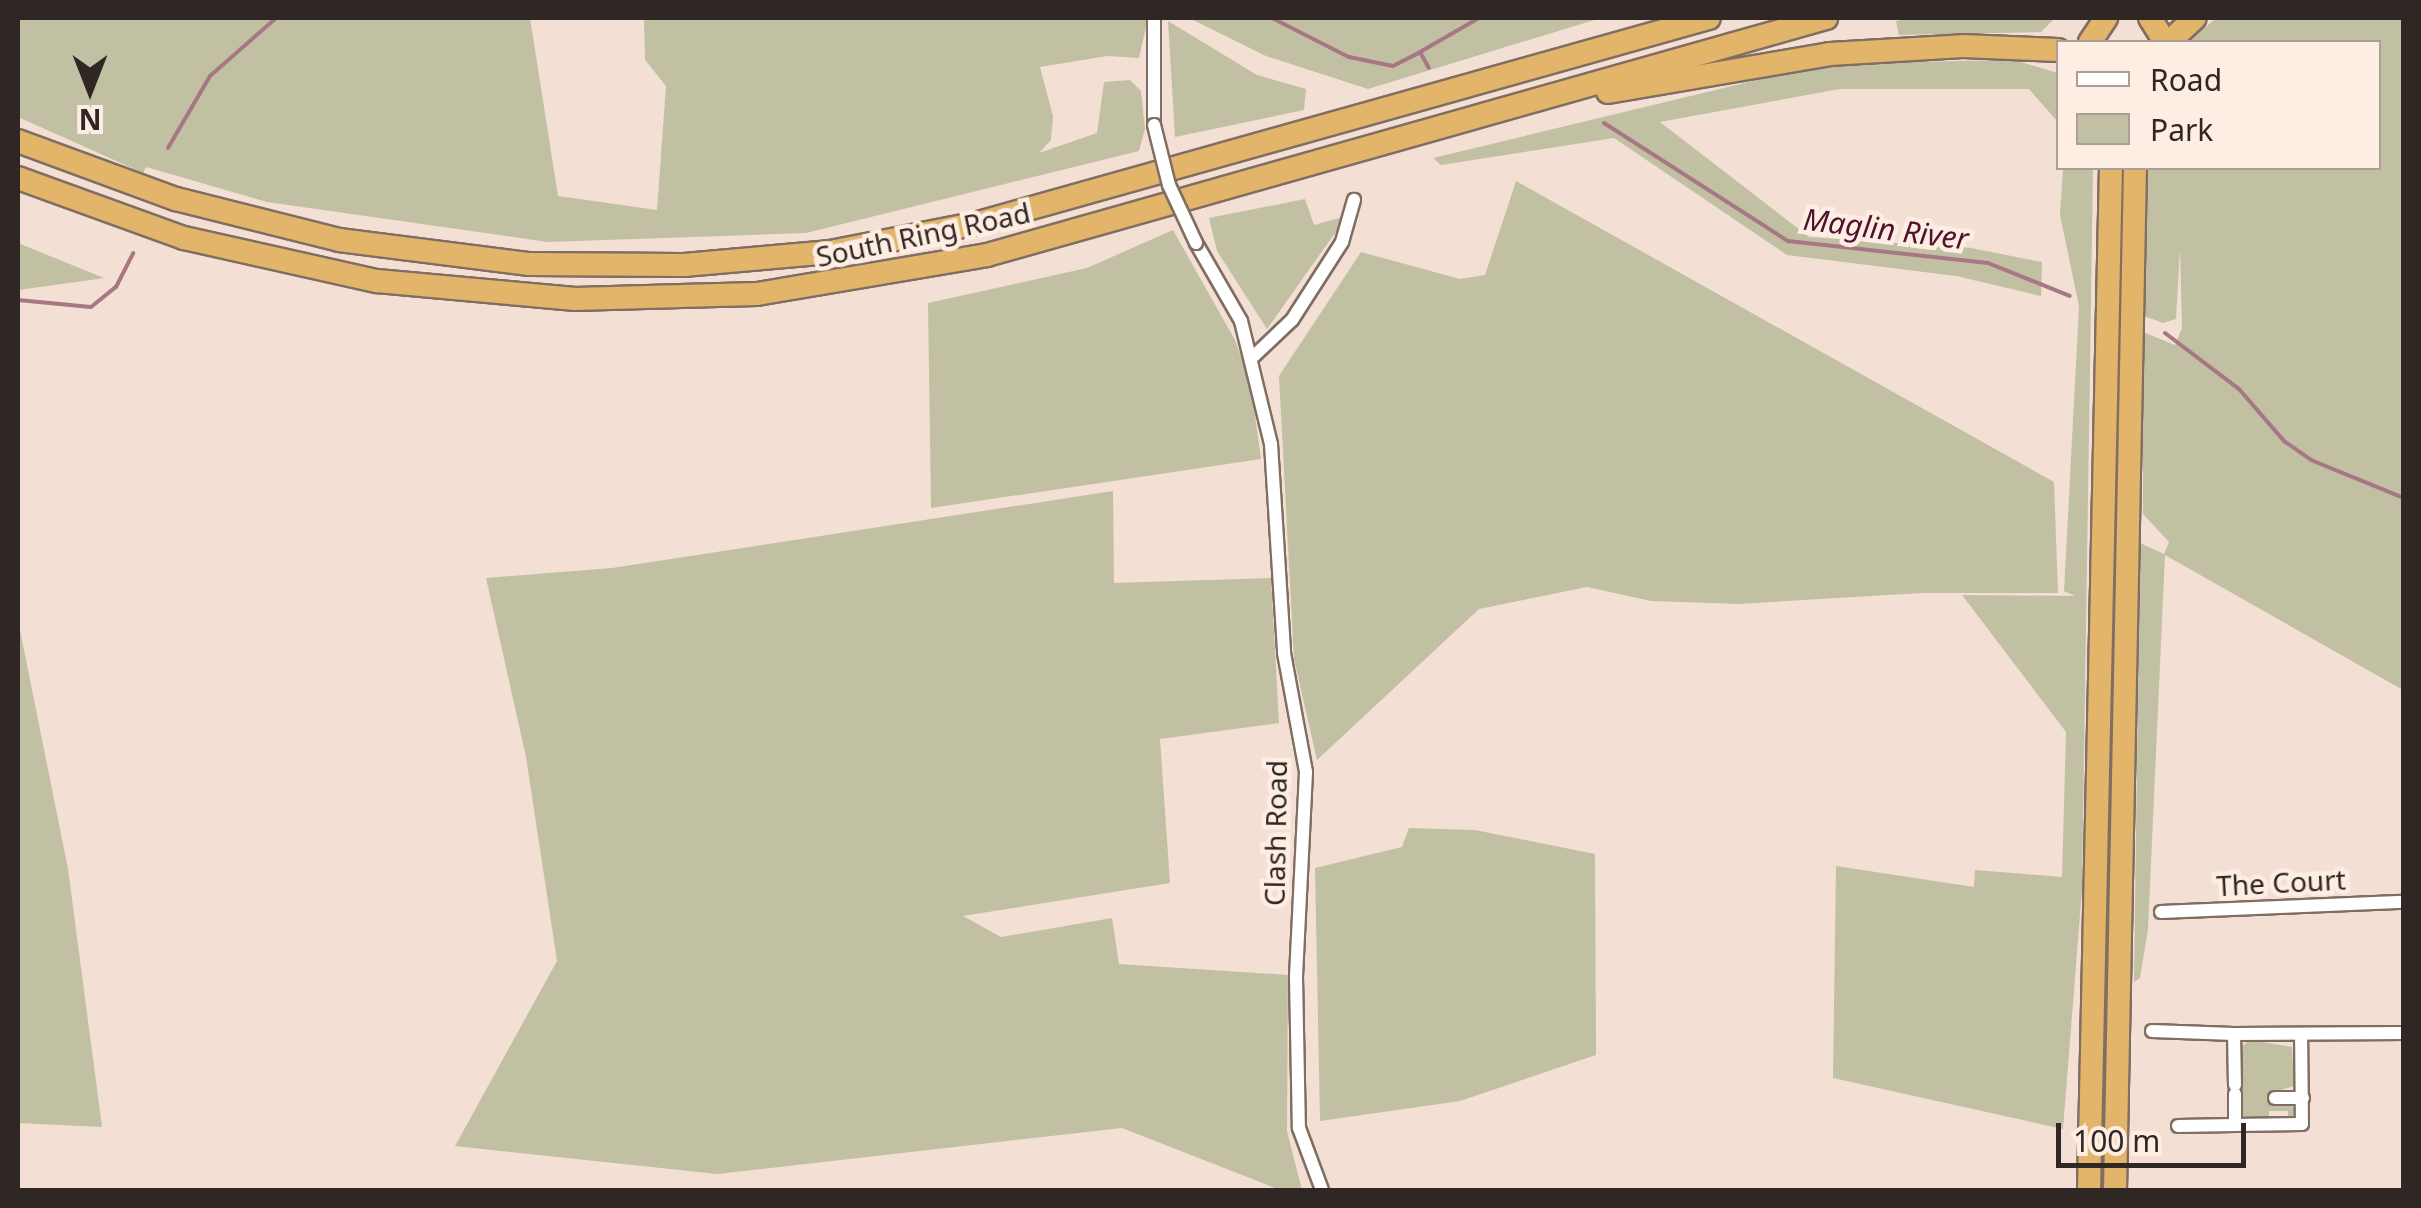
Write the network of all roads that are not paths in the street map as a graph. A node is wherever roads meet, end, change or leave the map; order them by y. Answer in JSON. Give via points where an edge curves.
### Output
{"nodes":[{"id":1,"x":1154,"y":18,"type":"edge"},
{"id":2,"x":1655,"y":18,"type":"edge"},
{"id":3,"x":1708,"y":18,"type":"edge"},
{"id":4,"x":1826,"y":18,"type":"edge"},
{"id":5,"x":2106,"y":18,"type":"edge"},
{"id":6,"x":2150,"y":18,"type":"edge"},
{"id":7,"x":2195,"y":18,"type":"edge"},
{"id":8,"x":2091,"y":40,"type":"edge"},
{"id":9,"x":2166,"y":40,"type":"edge"},
{"id":10,"x":2169,"y":40,"type":"edge"},
{"id":11,"x":2056,"y":50,"type":"edge"},
{"id":12,"x":1411,"y":101,"type":"junction"},
{"id":13,"x":1415,"y":137,"type":"junction"},
{"id":14,"x":18,"y":142,"type":"edge"},
{"id":15,"x":2110,"y":170,"type":"edge"},
{"id":16,"x":2134,"y":170,"type":"edge"},
{"id":17,"x":18,"y":178,"type":"edge"},
{"id":18,"x":1354,"y":200,"type":"dead end"},
{"id":19,"x":1254,"y":356,"type":"junction"},
{"id":20,"x":2404,"y":902,"type":"edge"},
{"id":21,"x":2160,"y":912,"type":"dead end"},
{"id":22,"x":2152,"y":1031,"type":"dead end"},
{"id":23,"x":2404,"y":1033,"type":"edge"},
{"id":24,"x":2234,"y":1034,"type":"junction"},
{"id":25,"x":2302,"y":1035,"type":"junction"},
{"id":26,"x":2275,"y":1098,"type":"dead end"},
{"id":27,"x":2303,"y":1098,"type":"junction"},
{"id":28,"x":2235,"y":1125,"type":"junction"},
{"id":29,"x":2178,"y":1126,"type":"dead end"},
{"id":30,"x":1322,"y":1190,"type":"edge"},
{"id":31,"x":2089,"y":1190,"type":"edge"},
{"id":32,"x":2115,"y":1190,"type":"edge"}],
"edges":[{"from":1,"to":19,"type":"street","name":"Clash Road","bridge":true,"via":[[1154,124],[1169,185]]},
{"from":2,"to":12,"type":"highway"},
{"from":3,"to":12,"type":"highway"},
{"from":4,"to":13,"type":"highway","name":"South Ring Road"},
{"from":5,"to":8,"type":"highway"},
{"from":6,"to":9,"type":"highway"},
{"from":7,"to":10,"type":"highway"},
{"from":11,"to":13,"type":"highway","via":[[1924,48],[1772,62]]},
{"from":12,"to":14,"type":"highway","name":"South Ring Road","via":[[978,223],[830,252],[684,265],[528,264],[370,246],[176,200]]},
{"from":13,"to":17,"type":"highway","name":"South Ring Road","via":[[952,263],[813,288],[698,298],[509,296],[344,276],[184,238]]},
{"from":15,"to":31,"type":"highway"},
{"from":16,"to":32,"type":"highway"},
{"from":18,"to":19,"type":"street","via":[[1342,242],[1292,320]]},
{"from":19,"to":30,"type":"street","name":"Clash Road","via":[[1271,444],[1284,652],[1306,772],[1296,977],[1299,1128]]},
{"from":20,"to":21,"type":"street","name":"The Court"},
{"from":22,"to":24,"type":"street"},
{"from":23,"to":25,"type":"street"},
{"from":24,"to":25,"type":"street"},
{"from":24,"to":28,"type":"street"},
{"from":25,"to":27,"type":"street"},
{"from":26,"to":27,"type":"street"},
{"from":27,"to":28,"type":"street","via":[[2298,1125]]},
{"from":28,"to":29,"type":"street"}]}
